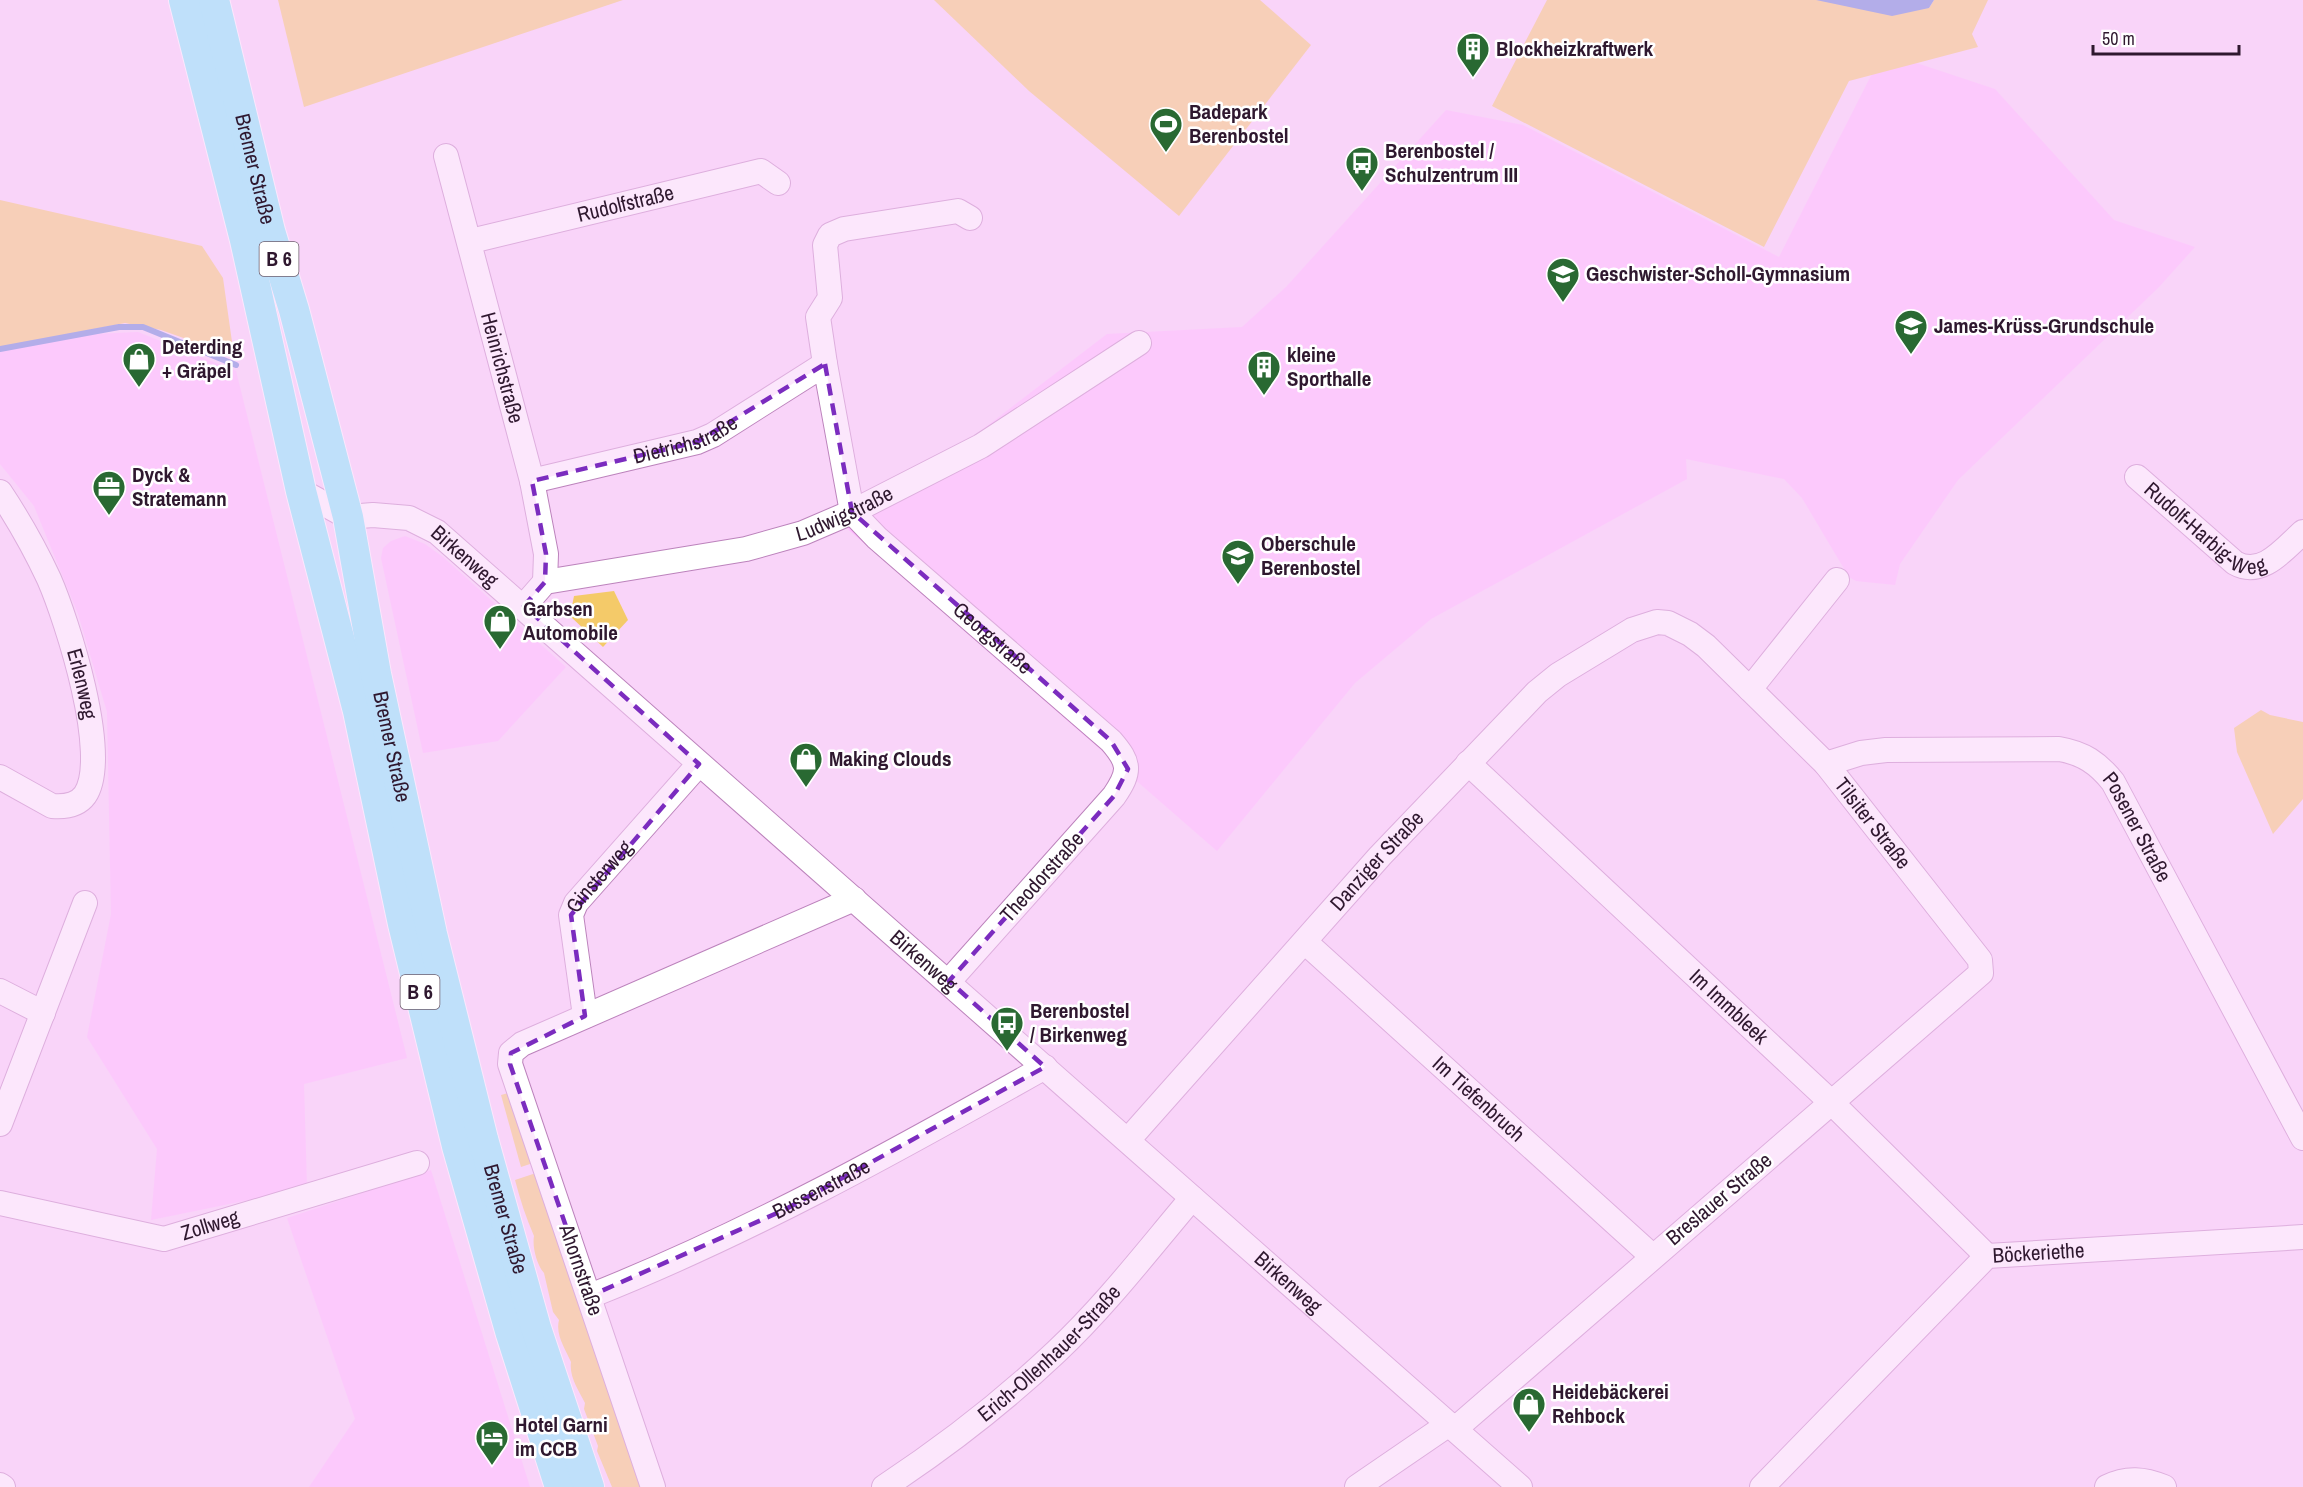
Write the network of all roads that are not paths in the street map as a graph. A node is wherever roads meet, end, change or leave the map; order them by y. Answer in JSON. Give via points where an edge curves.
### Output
{"nodes":[{"id":1,"x":184,"y":0,"type":"edge"},
{"id":2,"x":214,"y":0,"type":"edge"},
{"id":3,"x":446,"y":156,"type":"dead end"},
{"id":4,"x":778,"y":183,"type":"dead end"},
{"id":5,"x":970,"y":218,"type":"dead end"},
{"id":6,"x":471,"y":241,"type":"junction"},
{"id":7,"x":1138,"y":343,"type":"dead end"},
{"id":8,"x":825,"y":364,"type":"junction"},
{"id":9,"x":2137,"y":477,"type":"dead end"},
{"id":10,"x":531,"y":481,"type":"junction"},
{"id":11,"x":301,"y":491,"type":"junction"},
{"id":12,"x":0,"y":492,"type":"edge"},
{"id":13,"x":852,"y":512,"type":"junction"},
{"id":14,"x":348,"y":517,"type":"junction"},
{"id":15,"x":2303,"y":532,"type":"edge"},
{"id":16,"x":1837,"y":580,"type":"dead end"},
{"id":17,"x":544,"y":582,"type":"junction"},
{"id":18,"x":524,"y":606,"type":"junction"},
{"id":19,"x":1656,"y":622,"type":"joint"},
{"id":20,"x":1750,"y":689,"type":"junction"},
{"id":21,"x":1468,"y":763,"type":"junction"},
{"id":22,"x":699,"y":764,"type":"junction"},
{"id":23,"x":1826,"y":764,"type":"junction"},
{"id":24,"x":1128,"y":769,"type":"joint"},
{"id":25,"x":0,"y":777,"type":"edge"},
{"id":26,"x":854,"y":899,"type":"junction"},
{"id":27,"x":85,"y":903,"type":"dead end"},
{"id":28,"x":1305,"y":942,"type":"junction"},
{"id":29,"x":1982,"y":967,"type":"joint"},
{"id":30,"x":956,"y":973,"type":"junction"},
{"id":31,"x":0,"y":991,"type":"edge"},
{"id":32,"x":43,"y":1013,"type":"junction"},
{"id":33,"x":585,"y":1016,"type":"junction"},
{"id":34,"x":1045,"y":1066,"type":"junction"},
{"id":35,"x":1832,"y":1103,"type":"junction"},
{"id":36,"x":0,"y":1124,"type":"edge"},
{"id":37,"x":2303,"y":1138,"type":"edge"},
{"id":38,"x":1128,"y":1140,"type":"junction"},
{"id":39,"x":417,"y":1163,"type":"dead end"},
{"id":40,"x":1192,"y":1198,"type":"junction"},
{"id":41,"x":0,"y":1203,"type":"edge"},
{"id":42,"x":2303,"y":1237,"type":"edge"},
{"id":43,"x":1653,"y":1256,"type":"junction"},
{"id":44,"x":1987,"y":1256,"type":"junction"},
{"id":45,"x":590,"y":1296,"type":"junction"},
{"id":46,"x":1452,"y":1427,"type":"junction"},
{"id":47,"x":560,"y":1487,"type":"edge"},
{"id":48,"x":589,"y":1487,"type":"edge"},
{"id":49,"x":653,"y":1487,"type":"edge"},
{"id":50,"x":884,"y":1487,"type":"edge"},
{"id":51,"x":1357,"y":1487,"type":"edge"},
{"id":52,"x":1520,"y":1487,"type":"edge"},
{"id":53,"x":1762,"y":1487,"type":"edge"},
{"id":54,"x":2107,"y":1487,"type":"edge"},
{"id":55,"x":2164,"y":1487,"type":"edge"}],
"edges":[{"from":1,"to":11,"type":"main road","name":"Bremer Straße","number":"B 6"},
{"from":2,"to":14,"type":"main road","name":"Bremer Straße","number":"B 6","via":[[270,231]]},
{"from":3,"to":6,"type":"street","name":"Heinrichstraße"},
{"from":4,"to":6,"type":"street","name":"Rudolfstraße","via":[[761,171]]},
{"from":5,"to":8,"type":"street","via":[[958,211],[844,229],[830,235],[825,245],[830,298],[818,317]]},
{"from":6,"to":10,"type":"street","name":"Heinrichstraße"},
{"from":7,"to":13,"type":"street","name":"Ludwigstraße","via":[[981,446]]},
{"from":8,"to":10,"type":"street","name":"Dietrichstraße","via":[[697,442]]},
{"from":8,"to":13,"type":"street"},
{"from":9,"to":15,"type":"street","name":"Rudolf-Harbig-Weg","via":[[2245,569],[2255,569],[2270,561]]},
{"from":10,"to":17,"type":"street","name":"Heinrichstraße","via":[[546,554]]},
{"from":11,"to":14,"type":"street"},
{"from":11,"to":47,"type":"main road","name":"Bremer Straße","number":"B 6","via":[[358,711],[457,1146]]},
{"from":12,"to":25,"type":"street","name":"Erlenweg","via":[[30,541],[62,610],[88,705],[92,778],[84,796],[72,805],[52,806]]},
{"from":13,"to":17,"type":"street","name":"Ludwigstraße","via":[[765,545]]},
{"from":13,"to":24,"type":"street","name":"Georgstraße","via":[[1111,741]]},
{"from":14,"to":18,"type":"street","name":"Birkenweg","via":[[391,515],[424,523]]},
{"from":14,"to":48,"type":"main road","name":"Bremer Straße","number":"B 6","via":[[376,674],[446,991],[536,1328]]},
{"from":16,"to":20,"type":"street"},
{"from":17,"to":18,"type":"street"},
{"from":18,"to":22,"type":"street","name":"Birkenweg"},
{"from":19,"to":20,"type":"street","name":"Tilsiter Straße","via":[[1668,623],[1699,640]]},
{"from":19,"to":21,"type":"street","name":"Danziger Straße","via":[[1632,630],[1558,675]]},
{"from":20,"to":23,"type":"street","name":"Tilsiter Straße"},
{"from":21,"to":28,"type":"street","name":"Danziger Straße"},
{"from":21,"to":35,"type":"street","name":"Im Immbleek"},
{"from":22,"to":26,"type":"street","name":"Birkenweg"},
{"from":22,"to":33,"type":"street","name":"Ginsterweg","via":[[576,903],[571,927]]},
{"from":23,"to":29,"type":"street","name":"Tilsiter Straße"},
{"from":23,"to":37,"type":"street","name":"Posener Straße","via":[[1886,750],[2059,749],[2075,752],[2102,768]]},
{"from":24,"to":30,"type":"street","name":"Theodorstraße","via":[[1114,796]]},
{"from":26,"to":30,"type":"street","name":"Birkenweg"},
{"from":26,"to":33,"type":"street"},
{"from":27,"to":32,"type":"street"},
{"from":28,"to":38,"type":"street","name":"Danziger Straße"},
{"from":28,"to":43,"type":"street","name":"Im Tiefenbruch"},
{"from":29,"to":35,"type":"street","name":"Breslauer Straße","via":[[1977,976]]},
{"from":30,"to":34,"type":"street","name":"Birkenweg"},
{"from":31,"to":32,"type":"street"},
{"from":32,"to":36,"type":"street"},
{"from":33,"to":45,"type":"street","name":"Ahornstraße","via":[[522,1044],[511,1053],[510,1065]]},
{"from":34,"to":38,"type":"street","name":"Birkenweg"},
{"from":34,"to":45,"type":"street","name":"Bussenstraße","via":[[794,1205],[687,1257]]},
{"from":35,"to":43,"type":"street","name":"Breslauer Straße"},
{"from":35,"to":44,"type":"street","name":"Im Immbleek"},
{"from":38,"to":40,"type":"street","name":"Birkenweg"},
{"from":39,"to":41,"type":"street","name":"Zollweg","via":[[164,1239]]},
{"from":40,"to":46,"type":"street","name":"Birkenweg"},
{"from":40,"to":50,"type":"street","name":"Erich-Ollenhauer-Straße","via":[[1057,1351],[966,1429]]},
{"from":42,"to":44,"type":"street","name":"Böckeriethe"},
{"from":43,"to":46,"type":"street","name":"Breslauer Straße"},
{"from":44,"to":53,"type":"street","name":"Böckeriethe"},
{"from":45,"to":49,"type":"street","name":"Ahornstraße"},
{"from":46,"to":51,"type":"street","name":"Breslauer Straße"},
{"from":46,"to":52,"type":"street","name":"Birkenweg"},
{"from":54,"to":55,"type":"street","via":[[2128,1480],[2146,1480]]}]}
